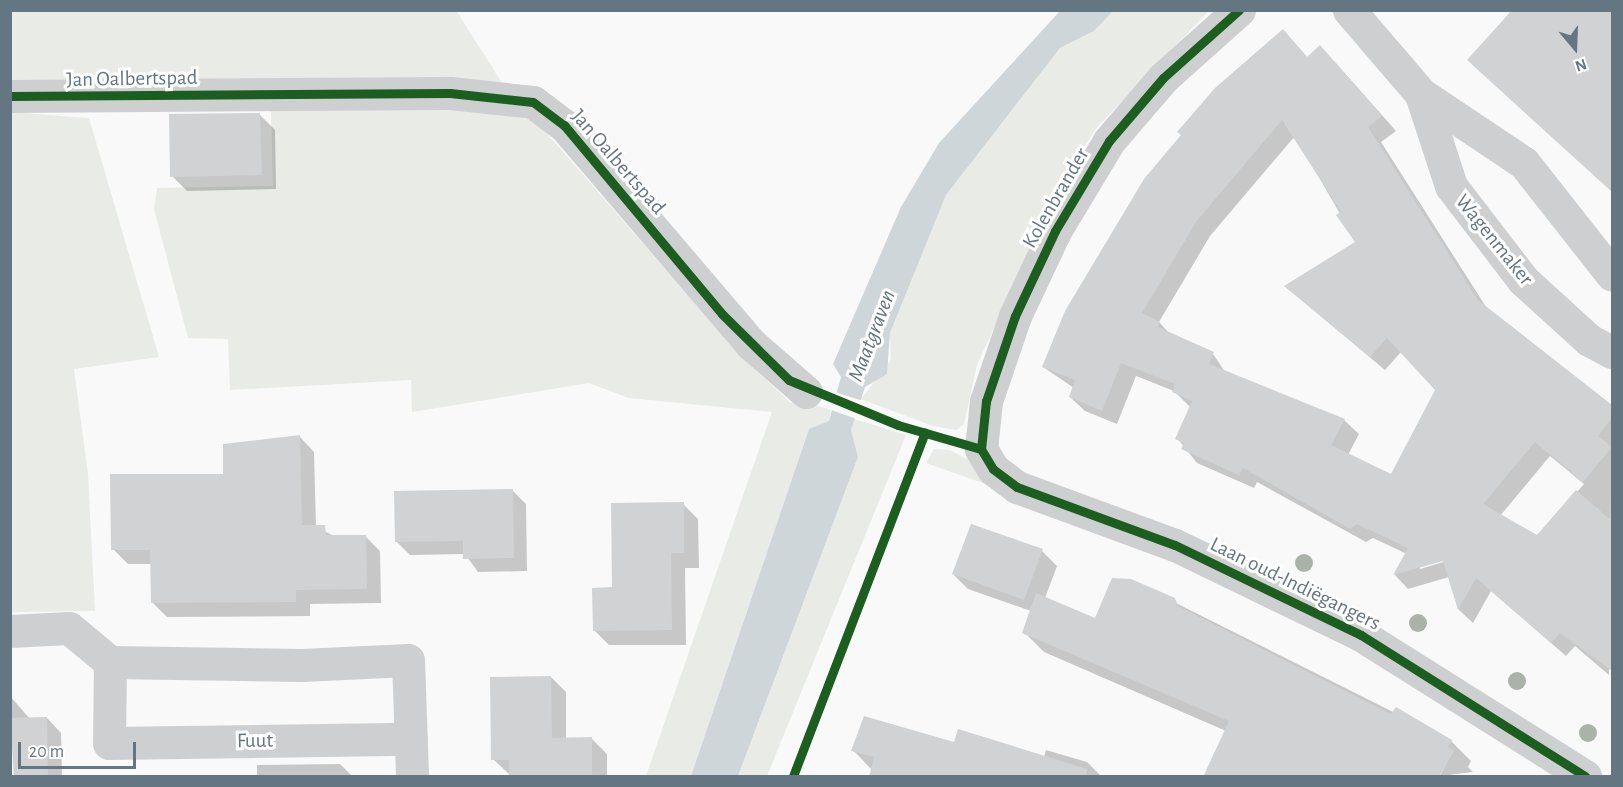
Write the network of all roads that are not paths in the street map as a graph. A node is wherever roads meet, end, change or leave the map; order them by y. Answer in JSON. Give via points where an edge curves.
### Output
{"nodes":[{"id":1,"x":1239,"y":10,"type":"edge"},
{"id":2,"x":1349,"y":10,"type":"edge"},
{"id":3,"x":1421,"y":94,"type":"junction"},
{"id":4,"x":10,"y":96,"type":"edge"},
{"id":5,"x":1612,"y":274,"type":"edge"},
{"id":6,"x":1612,"y":352,"type":"edge"},
{"id":7,"x":806,"y":392,"type":"dead end"},
{"id":8,"x":981,"y":449,"type":"joint"},
{"id":9,"x":10,"y":631,"type":"edge"},
{"id":10,"x":110,"y":662,"type":"junction"},
{"id":11,"x":411,"y":739,"type":"junction"},
{"id":12,"x":412,"y":777,"type":"edge"},
{"id":13,"x":1586,"y":777,"type":"edge"}],
"edges":[{"from":1,"to":8,"type":"street","name":"Kolenbrander","via":[[1163,78],[1109,141],[1055,231],[1015,316],[986,401]]},
{"from":2,"to":3,"type":"street","name":"Wagenmaker"},
{"from":3,"to":5,"type":"street","name":"Wagenmaker","via":[[1524,163]]},
{"from":3,"to":6,"type":"street","name":"Wagenmaker","via":[[1451,186],[1523,280],[1589,340]]},
{"from":4,"to":7,"type":"street","name":"Jan Oalbertspad","via":[[450,93],[533,102],[564,124],[751,344]]},
{"from":8,"to":13,"type":"street","name":"Laan oud-Indiëgangers","via":[[993,468],[1017,488],[1175,545],[1361,634]]},
{"from":9,"to":10,"type":"street","via":[[69,628]]},
{"from":10,"to":11,"type":"street","via":[[302,664],[408,660]]},
{"from":10,"to":11,"type":"street","name":"Fuut","via":[[109,743]]},
{"from":11,"to":12,"type":"street"}]}
